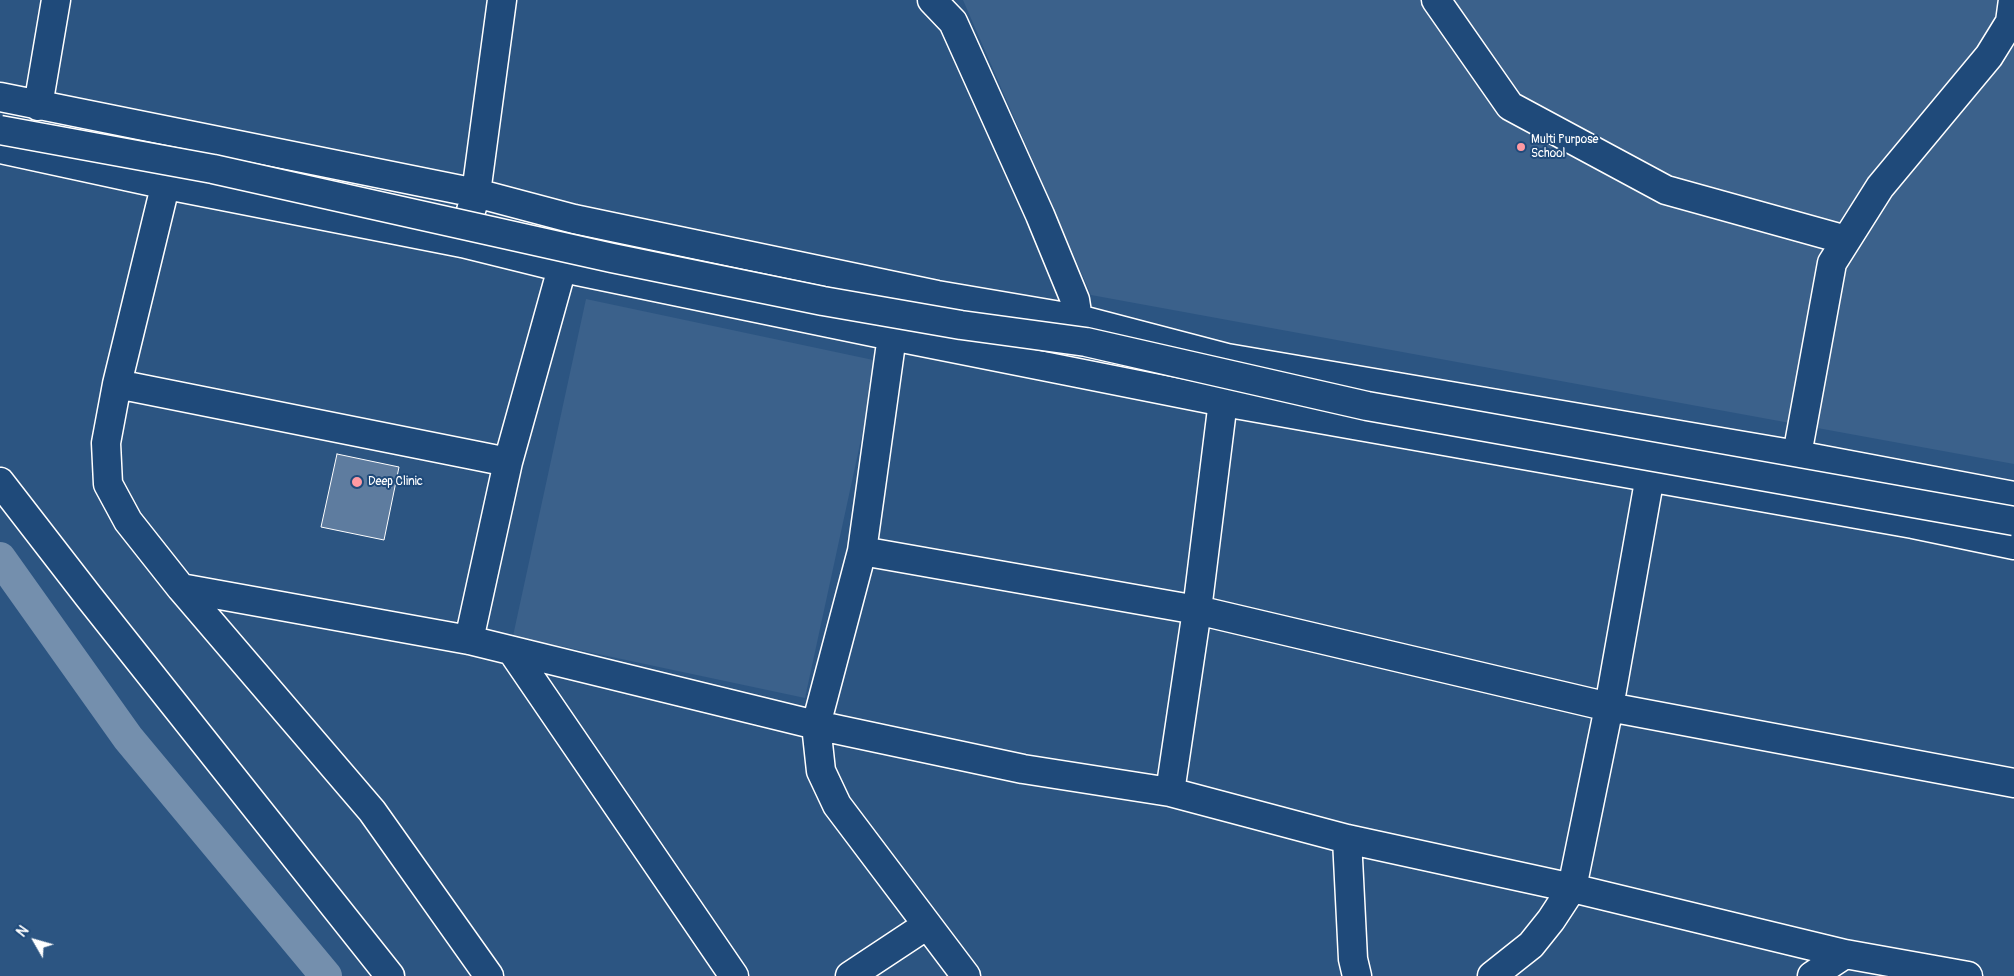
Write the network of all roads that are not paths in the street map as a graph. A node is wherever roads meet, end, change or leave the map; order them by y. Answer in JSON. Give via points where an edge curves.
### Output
{"nodes":[{"id":1,"x":56,"y":0,"type":"edge"},
{"id":2,"x":502,"y":0,"type":"edge"},
{"id":3,"x":932,"y":0,"type":"edge"},
{"id":4,"x":1436,"y":0,"type":"edge"},
{"id":5,"x":2013,"y":0,"type":"edge"},
{"id":6,"x":0,"y":97,"type":"edge"},
{"id":7,"x":38,"y":106,"type":"junction"},
{"id":8,"x":0,"y":130,"type":"edge"},
{"id":9,"x":176,"y":132,"type":"junction"},
{"id":10,"x":0,"y":149,"type":"edge"},
{"id":11,"x":166,"y":185,"type":"junction"},
{"id":12,"x":476,"y":193,"type":"junction"},
{"id":13,"x":574,"y":219,"type":"junction"},
{"id":14,"x":1846,"y":240,"type":"junction"},
{"id":15,"x":462,"y":244,"type":"junction"},
{"id":16,"x":563,"y":268,"type":"junction"},
{"id":17,"x":1078,"y":319,"type":"junction"},
{"id":18,"x":892,"y":336,"type":"junction"},
{"id":19,"x":1227,"y":358,"type":"junction"},
{"id":20,"x":117,"y":384,"type":"junction"},
{"id":21,"x":1224,"y":402,"type":"junction"},
{"id":22,"x":1797,"y":455,"type":"junction"},
{"id":23,"x":508,"y":462,"type":"junction"},
{"id":24,"x":1650,"y":476,"type":"junction"},
{"id":25,"x":0,"y":482,"type":"edge"},
{"id":26,"x":2014,"y":496,"type":"edge"},
{"id":27,"x":2014,"y":521,"type":"edge"},
{"id":28,"x":2014,"y":545,"type":"edge"},
{"id":29,"x":862,"y":551,"type":"junction"},
{"id":30,"x":180,"y":588,"type":"junction"},
{"id":31,"x":1198,"y":610,"type":"junction"},
{"id":32,"x":469,"y":640,"type":"junction"},
{"id":33,"x":512,"y":651,"type":"junction"},
{"id":34,"x":1609,"y":707,"type":"junction"},
{"id":35,"x":816,"y":725,"type":"junction"},
{"id":36,"x":2014,"y":783,"type":"edge"},
{"id":37,"x":1170,"y":792,"type":"junction"},
{"id":38,"x":1346,"y":839,"type":"junction"},
{"id":39,"x":1572,"y":888,"type":"junction"},
{"id":40,"x":927,"y":925,"type":"junction"},
{"id":41,"x":1845,"y":954,"type":"junction"},
{"id":42,"x":390,"y":976,"type":"edge"},
{"id":43,"x":489,"y":976,"type":"edge"},
{"id":44,"x":734,"y":976,"type":"edge"},
{"id":45,"x":850,"y":976,"type":"edge"},
{"id":46,"x":966,"y":976,"type":"edge"},
{"id":47,"x":1357,"y":976,"type":"edge"},
{"id":48,"x":1492,"y":976,"type":"edge"},
{"id":49,"x":1812,"y":976,"type":"edge"},
{"id":50,"x":1968,"y":976,"type":"edge"}],
"edges":[{"from":1,"to":7,"type":"street"},
{"from":2,"to":12,"type":"street"},
{"from":3,"to":17,"type":"street","via":[[953,22],[1076,300]]},
{"from":4,"to":14,"type":"street","via":[[1510,106],[1666,190]]},
{"from":5,"to":14,"type":"street","via":[[2010,22],[1989,56],[1880,187]]},
{"from":6,"to":7,"type":"street"},
{"from":7,"to":9,"type":"street"},
{"from":8,"to":27,"type":"street","bridge":true,"via":[[213,169],[612,258],[824,301],[961,325],[1086,342],[1367,406]]},
{"from":9,"to":11,"type":"street"},
{"from":9,"to":12,"type":"street"},
{"from":10,"to":11,"type":"street"},
{"from":11,"to":15,"type":"street"},
{"from":11,"to":20,"type":"street"},
{"from":12,"to":13,"type":"street"},
{"from":12,"to":15,"type":"street"},
{"from":13,"to":16,"type":"street"},
{"from":13,"to":17,"type":"street","via":[[937,295]]},
{"from":14,"to":22,"type":"street","via":[[1832,263]]},
{"from":15,"to":16,"type":"street"},
{"from":16,"to":18,"type":"street"},
{"from":16,"to":23,"type":"street"},
{"from":17,"to":19,"type":"street"},
{"from":18,"to":21,"type":"street"},
{"from":18,"to":29,"type":"street"},
{"from":19,"to":21,"type":"street"},
{"from":19,"to":22,"type":"street"},
{"from":20,"to":23,"type":"street"},
{"from":20,"to":30,"type":"street","via":[[106,443],[108,484],[128,521]]},
{"from":21,"to":24,"type":"street"},
{"from":21,"to":31,"type":"street"},
{"from":22,"to":26,"type":"street"},
{"from":23,"to":32,"type":"street"},
{"from":24,"to":28,"type":"street"},
{"from":24,"to":34,"type":"street"},
{"from":25,"to":42,"type":"street"},
{"from":29,"to":31,"type":"street"},
{"from":29,"to":35,"type":"street"},
{"from":30,"to":32,"type":"street"},
{"from":30,"to":43,"type":"street","via":[[372,811]]},
{"from":31,"to":34,"type":"street"},
{"from":31,"to":37,"type":"street"},
{"from":32,"to":33,"type":"street"},
{"from":33,"to":35,"type":"street"},
{"from":33,"to":44,"type":"street"},
{"from":34,"to":36,"type":"street"},
{"from":34,"to":39,"type":"street"},
{"from":35,"to":37,"type":"street","via":[[1022,769]]},
{"from":35,"to":40,"type":"street","via":[[821,771],[837,805]]},
{"from":37,"to":38,"type":"street"},
{"from":38,"to":39,"type":"street"},
{"from":38,"to":47,"type":"street","via":[[1353,959]]},
{"from":39,"to":41,"type":"street"},
{"from":39,"to":48,"type":"street","via":[[1531,945]]},
{"from":40,"to":45,"type":"street"},
{"from":40,"to":46,"type":"street"},
{"from":41,"to":49,"type":"street"},
{"from":41,"to":50,"type":"street"}]}
